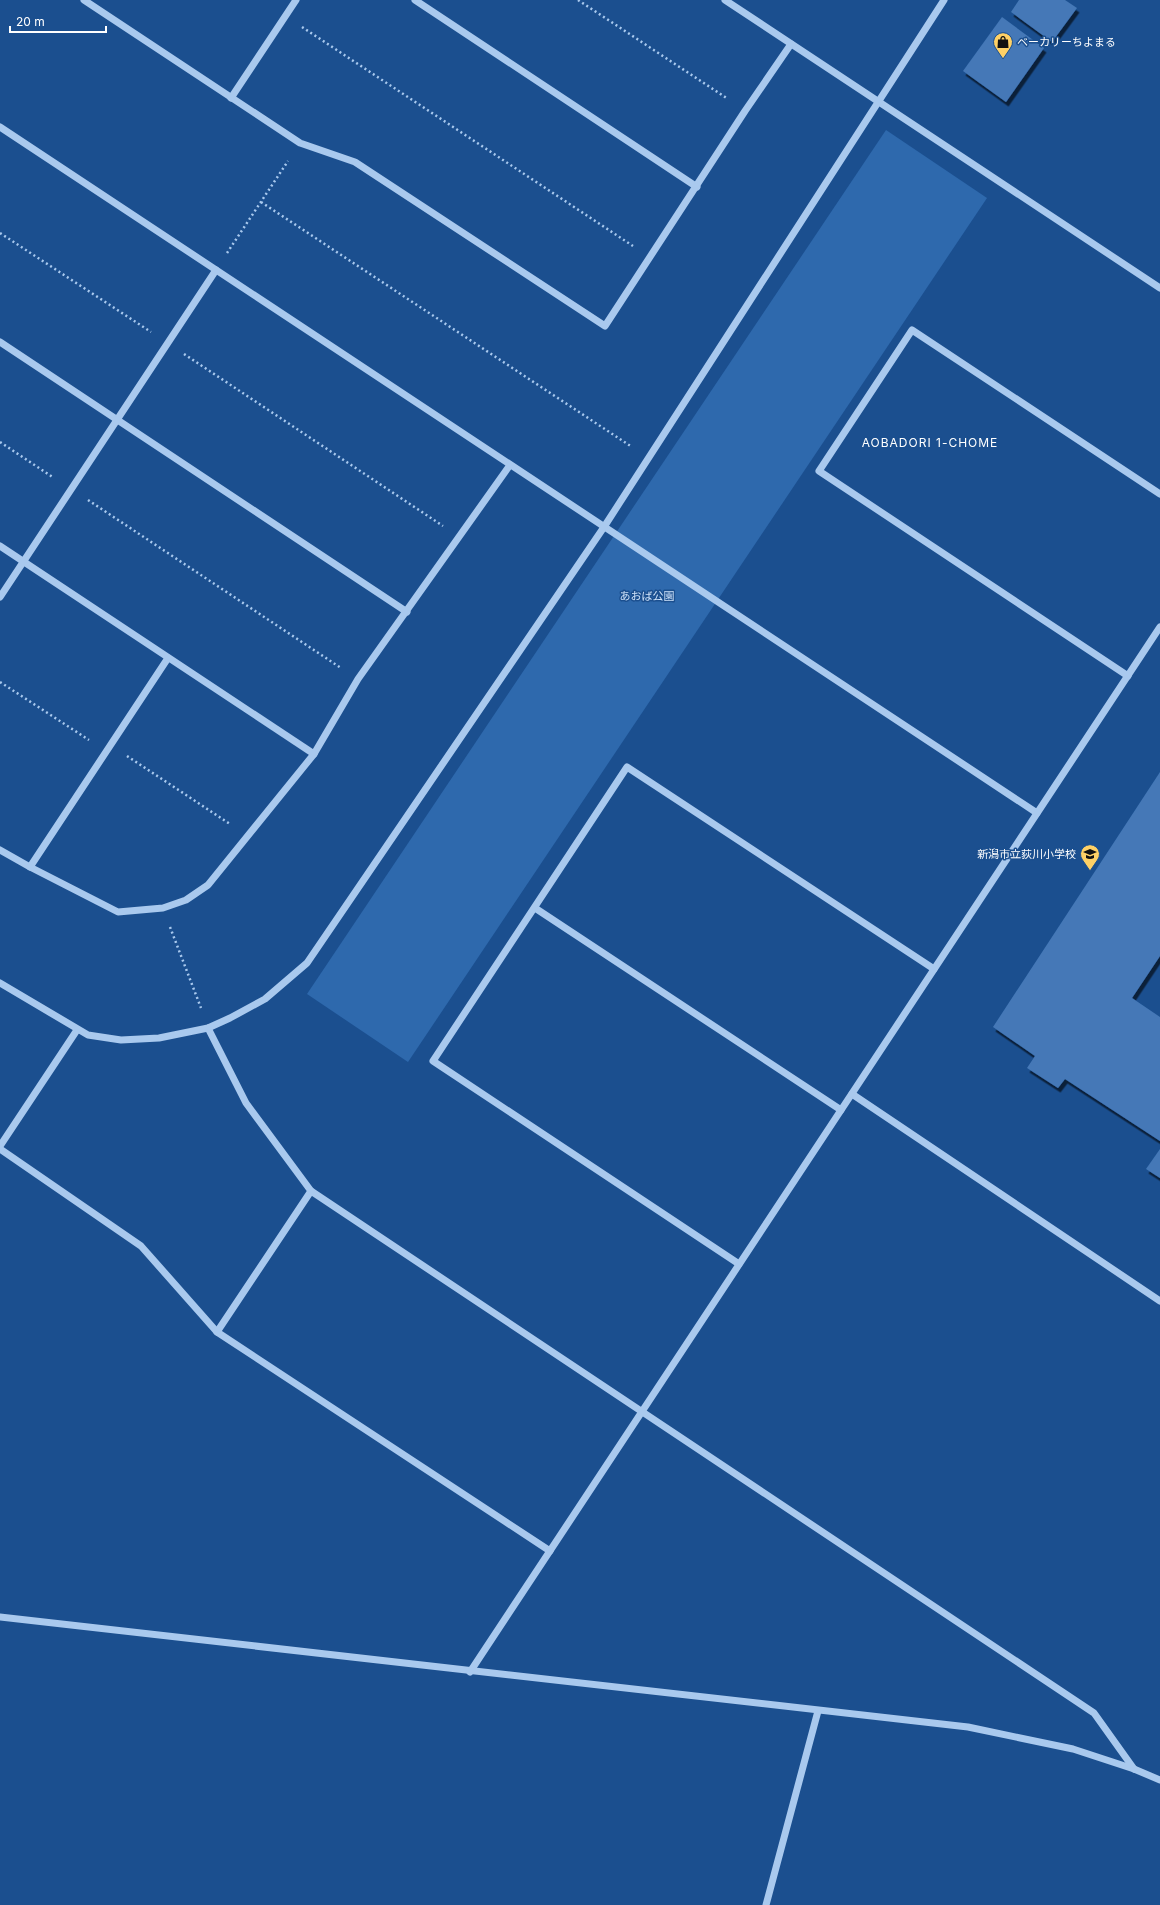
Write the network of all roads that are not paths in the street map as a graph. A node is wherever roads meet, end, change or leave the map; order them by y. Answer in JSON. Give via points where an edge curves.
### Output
{"nodes":[{"id":1,"x":84,"y":0,"type":"edge"},
{"id":2,"x":296,"y":0,"type":"edge"},
{"id":3,"x":415,"y":0,"type":"edge"},
{"id":4,"x":725,"y":0,"type":"edge"},
{"id":5,"x":944,"y":0,"type":"edge"},
{"id":6,"x":791,"y":44,"type":"junction"},
{"id":7,"x":232,"y":98,"type":"junction"},
{"id":8,"x":879,"y":102,"type":"junction"},
{"id":9,"x":0,"y":127,"type":"edge"},
{"id":10,"x":697,"y":187,"type":"junction"},
{"id":11,"x":216,"y":270,"type":"junction"},
{"id":12,"x":1160,"y":288,"type":"edge"},
{"id":13,"x":0,"y":342,"type":"edge"},
{"id":14,"x":117,"y":420,"type":"junction"},
{"id":15,"x":510,"y":465,"type":"junction"},
{"id":16,"x":1160,"y":494,"type":"edge"},
{"id":17,"x":604,"y":527,"type":"junction"},
{"id":18,"x":0,"y":546,"type":"edge"},
{"id":19,"x":23,"y":562,"type":"junction"},
{"id":20,"x":0,"y":597,"type":"edge"},
{"id":21,"x":407,"y":612,"type":"junction"},
{"id":22,"x":1160,"y":627,"type":"edge"},
{"id":23,"x":168,"y":658,"type":"junction"},
{"id":24,"x":1128,"y":676,"type":"junction"},
{"id":25,"x":314,"y":754,"type":"junction"},
{"id":26,"x":1037,"y":813,"type":"junction"},
{"id":27,"x":0,"y":850,"type":"edge"},
{"id":28,"x":30,"y":867,"type":"junction"},
{"id":29,"x":534,"y":908,"type":"junction"},
{"id":30,"x":934,"y":969,"type":"junction"},
{"id":31,"x":0,"y":983,"type":"edge"},
{"id":32,"x":208,"y":1028,"type":"junction"},
{"id":33,"x":77,"y":1030,"type":"junction"},
{"id":34,"x":852,"y":1094,"type":"junction"},
{"id":35,"x":841,"y":1110,"type":"junction"},
{"id":36,"x":0,"y":1146,"type":"edge"},
{"id":37,"x":0,"y":1149,"type":"edge"},
{"id":38,"x":311,"y":1191,"type":"junction"},
{"id":39,"x":739,"y":1264,"type":"junction"},
{"id":40,"x":1160,"y":1302,"type":"edge"},
{"id":41,"x":217,"y":1332,"type":"junction"},
{"id":42,"x":642,"y":1411,"type":"junction"},
{"id":43,"x":550,"y":1551,"type":"junction"},
{"id":44,"x":0,"y":1617,"type":"edge"},
{"id":45,"x":470,"y":1672,"type":"junction"},
{"id":46,"x":818,"y":1710,"type":"junction"},
{"id":47,"x":1134,"y":1769,"type":"junction"},
{"id":48,"x":1160,"y":1780,"type":"edge"},
{"id":49,"x":766,"y":1905,"type":"edge"}],
"edges":[{"from":1,"to":7,"type":"street"},
{"from":2,"to":7,"type":"street"},
{"from":3,"to":10,"type":"street"},
{"from":4,"to":6,"type":"street"},
{"from":5,"to":8,"type":"street"},
{"from":6,"to":8,"type":"street"},
{"from":6,"to":10,"type":"street"},
{"from":7,"to":10,"type":"street","via":[[300,143],[355,162],[605,326]]},
{"from":8,"to":12,"type":"street"},
{"from":8,"to":17,"type":"street"},
{"from":9,"to":11,"type":"street"},
{"from":11,"to":14,"type":"street"},
{"from":11,"to":15,"type":"street"},
{"from":13,"to":14,"type":"street"},
{"from":14,"to":19,"type":"street"},
{"from":14,"to":21,"type":"street"},
{"from":15,"to":17,"type":"street"},
{"from":15,"to":21,"type":"street"},
{"from":16,"to":24,"type":"street","via":[[912,330],[819,471]]},
{"from":17,"to":26,"type":"street"},
{"from":17,"to":32,"type":"street","via":[[307,963],[265,998]]},
{"from":18,"to":19,"type":"street"},
{"from":19,"to":20,"type":"street"},
{"from":19,"to":23,"type":"street"},
{"from":21,"to":25,"type":"street","via":[[358,679]]},
{"from":22,"to":24,"type":"street"},
{"from":23,"to":25,"type":"street"},
{"from":23,"to":28,"type":"street"},
{"from":24,"to":26,"type":"street"},
{"from":25,"to":28,"type":"street","via":[[208,885],[186,900],[163,908],[118,912]]},
{"from":26,"to":30,"type":"street"},
{"from":27,"to":28,"type":"street"},
{"from":29,"to":30,"type":"street","via":[[628,767]]},
{"from":29,"to":35,"type":"street"},
{"from":29,"to":39,"type":"street","via":[[433,1061]]},
{"from":30,"to":34,"type":"street"},
{"from":31,"to":33,"type":"street"},
{"from":32,"to":33,"type":"street","via":[[159,1038],[121,1040],[88,1035]]},
{"from":32,"to":38,"type":"street","via":[[246,1103]]},
{"from":33,"to":36,"type":"street"},
{"from":34,"to":35,"type":"street"},
{"from":34,"to":40,"type":"street"},
{"from":35,"to":39,"type":"street"},
{"from":37,"to":41,"type":"street","via":[[141,1246]]},
{"from":38,"to":41,"type":"street"},
{"from":38,"to":42,"type":"street"},
{"from":39,"to":42,"type":"street"},
{"from":41,"to":43,"type":"street"},
{"from":42,"to":43,"type":"street"},
{"from":42,"to":47,"type":"street","via":[[1094,1713]]},
{"from":43,"to":45,"type":"street"},
{"from":44,"to":45,"type":"street"},
{"from":45,"to":46,"type":"street"},
{"from":46,"to":47,"type":"street","via":[[968,1727],[1073,1748]]},
{"from":46,"to":49,"type":"street"},
{"from":47,"to":48,"type":"street"}]}
